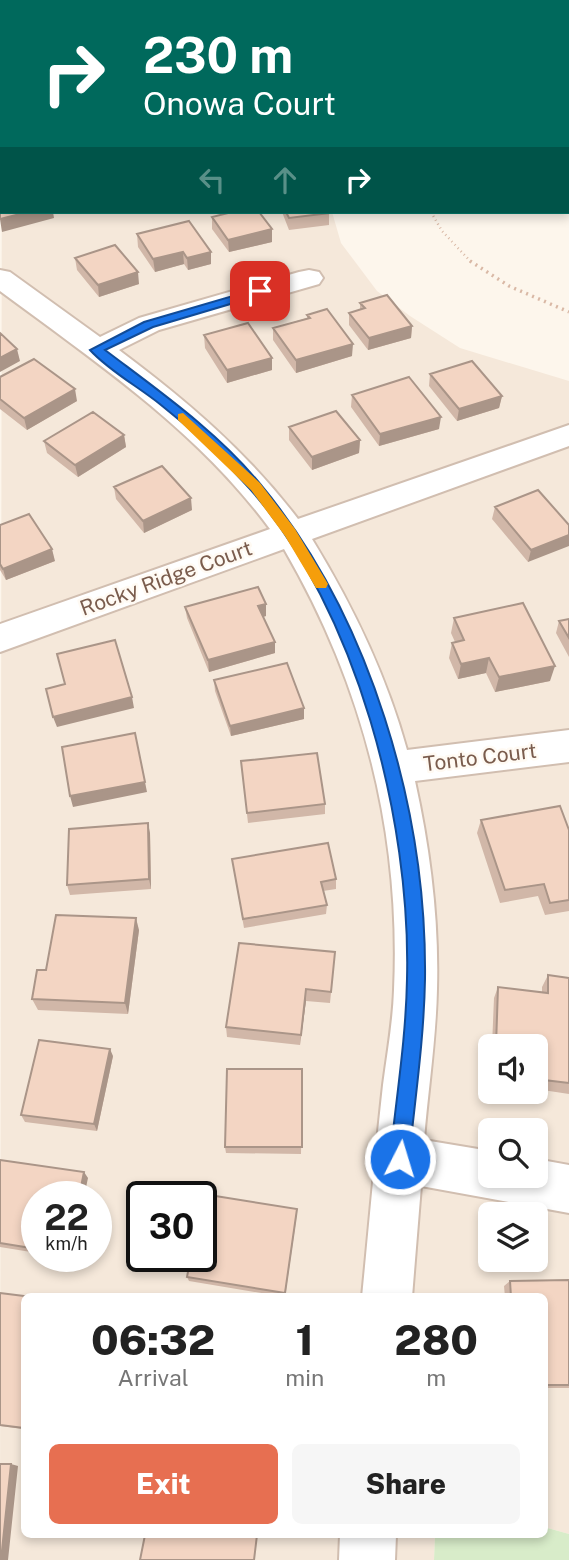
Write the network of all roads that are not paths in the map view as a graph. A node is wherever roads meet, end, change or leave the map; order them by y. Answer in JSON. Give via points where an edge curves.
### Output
{"nodes":[{"id":1,"x":309,"y":278,"type":"dead end"},
{"id":2,"x":2,"y":282,"type":"edge"},
{"id":3,"x":96,"y":350,"type":"junction"},
{"id":4,"x":569,"y":435,"type":"edge"},
{"id":5,"x":290,"y":532,"type":"junction"},
{"id":6,"x":0,"y":638,"type":"edge"},
{"id":7,"x":569,"y":746,"type":"edge"},
{"id":8,"x":391,"y":768,"type":"junction"},
{"id":9,"x":400,"y":1159,"type":"junction"},
{"id":10,"x":478,"y":1173,"type":"edge"},
{"id":11,"x":548,"y":1185,"type":"edge"},
{"id":12,"x":569,"y":1189,"type":"edge"},
{"id":13,"x":387,"y":1293,"type":"edge"},
{"id":14,"x":368,"y":1538,"type":"edge"},
{"id":15,"x":367,"y":1560,"type":"edge"}],
"edges":[{"from":1,"to":3,"type":"street","via":[[161,320]]},
{"from":2,"to":3,"type":"street"},
{"from":3,"to":5,"type":"street","via":[[214,444],[256,487]]},
{"from":4,"to":5,"type":"street","name":"Rocky Ridge Court"},
{"from":5,"to":6,"type":"street","name":"Rocky Ridge Court"},
{"from":5,"to":8,"type":"street","via":[[351,644],[374,702]]},
{"from":7,"to":8,"type":"street","name":"Tonto Court"},
{"from":8,"to":9,"type":"street","via":[[405,835],[416,979]]},
{"from":9,"to":10,"type":"street"},
{"from":9,"to":13,"type":"street"},
{"from":11,"to":12,"type":"street"},
{"from":14,"to":15,"type":"street"}]}
